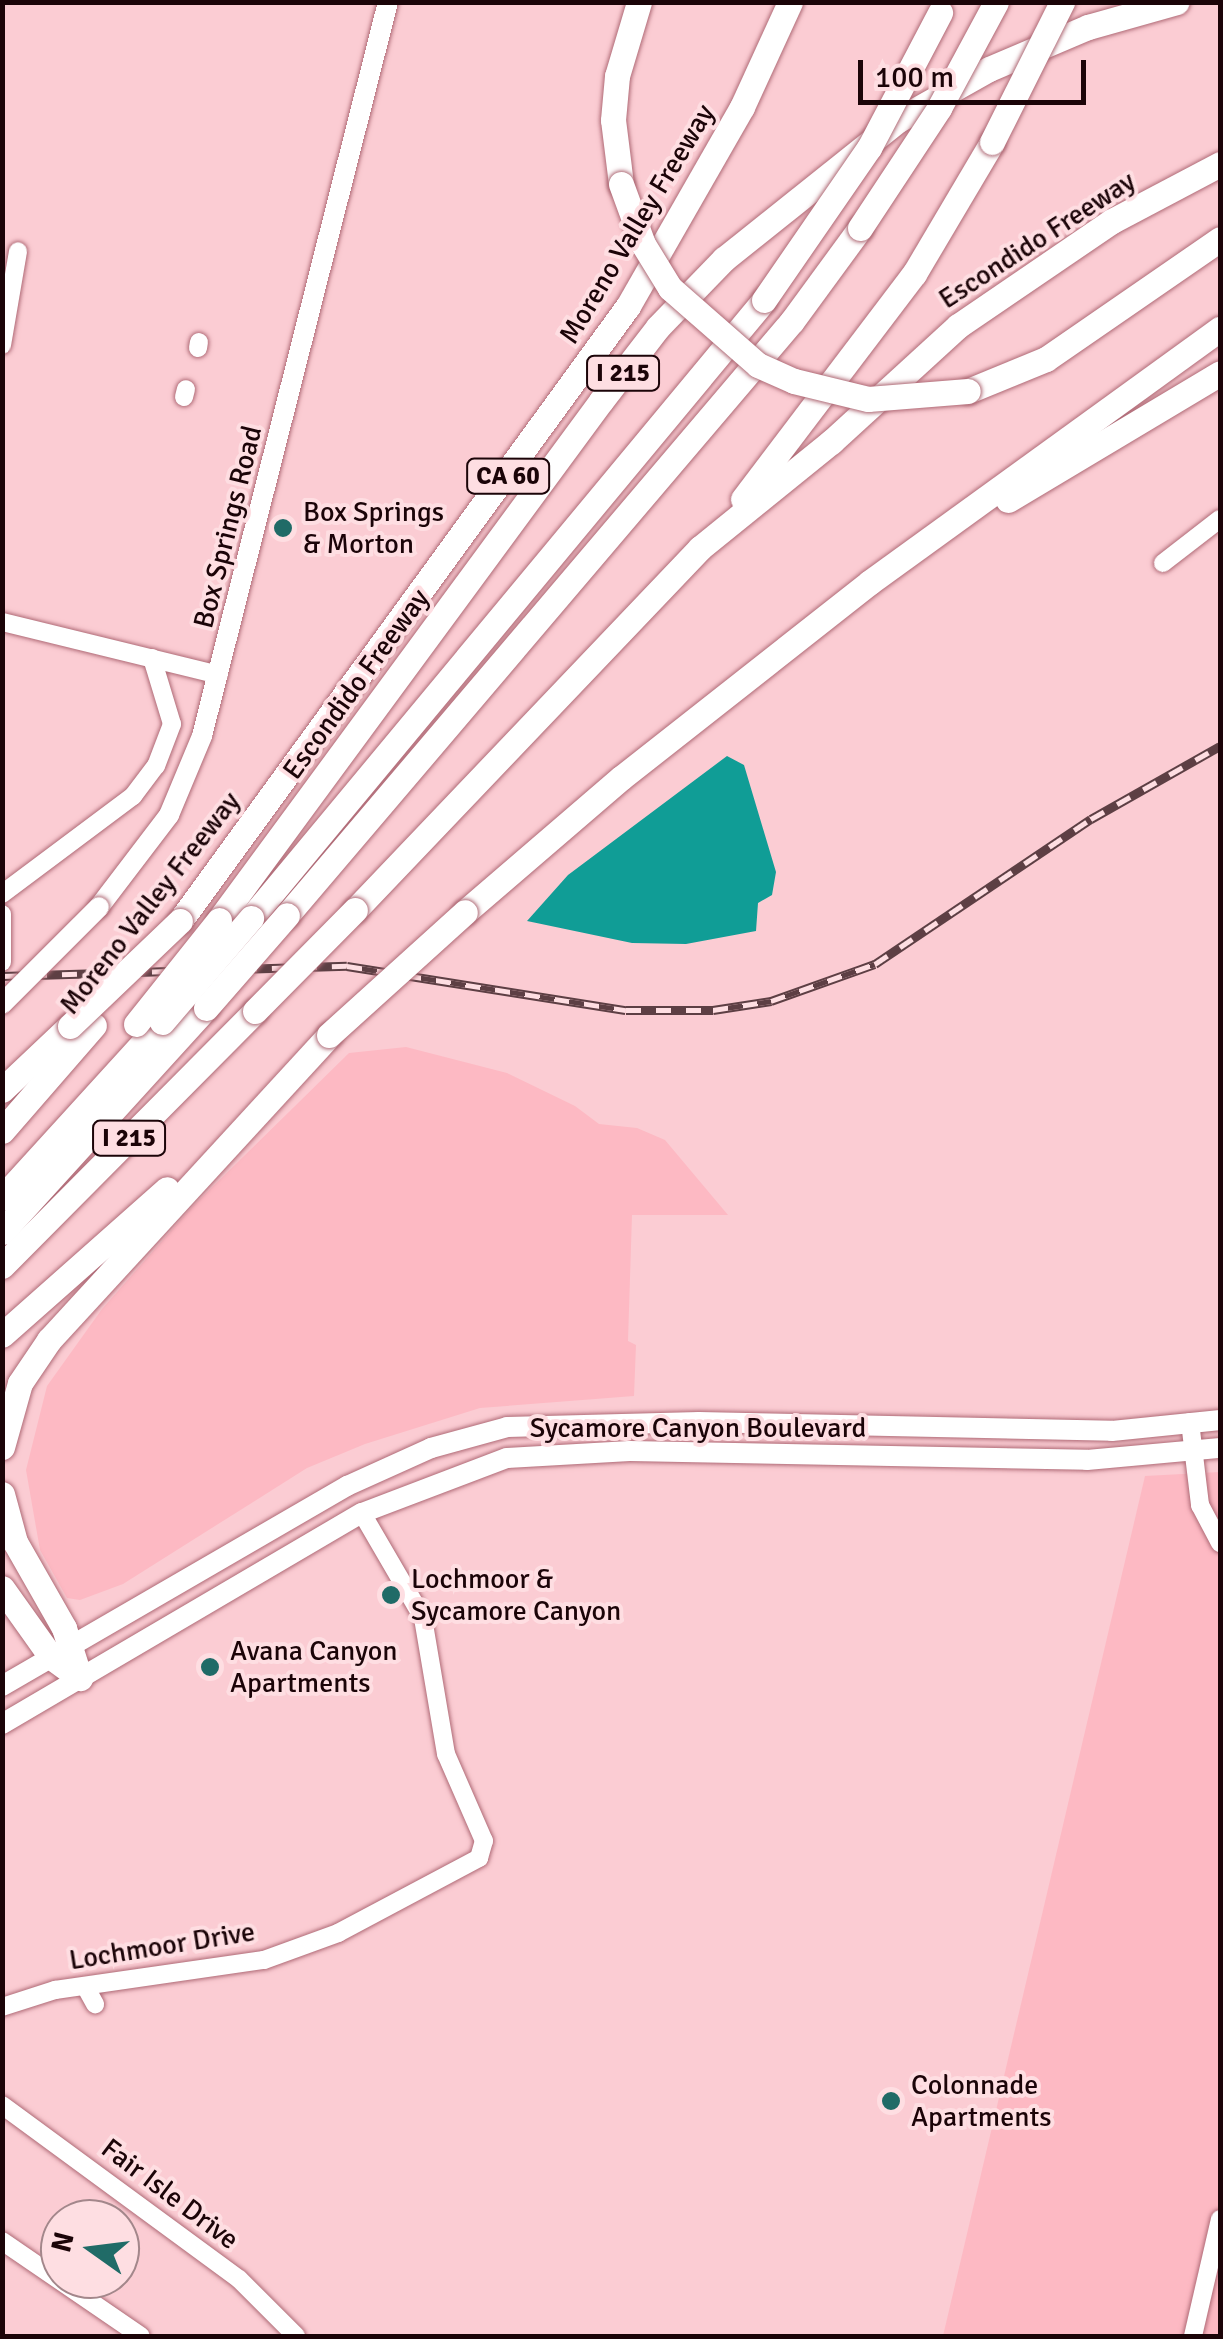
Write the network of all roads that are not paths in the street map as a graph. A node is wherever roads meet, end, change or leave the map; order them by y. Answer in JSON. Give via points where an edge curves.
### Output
{"nodes":[{"id":1,"x":388,"y":2,"type":"edge"},
{"id":2,"x":639,"y":2,"type":"edge"},
{"id":3,"x":790,"y":2,"type":"edge"},
{"id":4,"x":996,"y":2,"type":"edge"},
{"id":5,"x":1062,"y":2,"type":"edge"},
{"id":6,"x":1177,"y":2,"type":"edge"},
{"id":7,"x":942,"y":8,"type":"edge"},
{"id":8,"x":1220,"y":164,"type":"edge"},
{"id":9,"x":1220,"y":239,"type":"edge"},
{"id":10,"x":18,"y":251,"type":"dead end"},
{"id":11,"x":1220,"y":329,"type":"edge"},
{"id":12,"x":2,"y":346,"type":"edge"},
{"id":13,"x":1220,"y":373,"type":"edge"},
{"id":14,"x":1220,"y":518,"type":"edge"},
{"id":15,"x":700,"y":548,"type":"junction"},
{"id":16,"x":1163,"y":563,"type":"dead end"},
{"id":17,"x":870,"y":582,"type":"junction"},
{"id":18,"x":2,"y":622,"type":"edge"},
{"id":19,"x":152,"y":658,"type":"junction"},
{"id":20,"x":219,"y":674,"type":"junction"},
{"id":21,"x":2,"y":894,"type":"edge"},
{"id":22,"x":2,"y":914,"type":"edge"},
{"id":23,"x":2,"y":962,"type":"edge"},
{"id":24,"x":2,"y":1004,"type":"edge"},
{"id":25,"x":82,"y":1025,"type":"junction"},
{"id":26,"x":2,"y":1090,"type":"edge"},
{"id":27,"x":260,"y":1106,"type":"junction"},
{"id":28,"x":2,"y":1130,"type":"edge"},
{"id":29,"x":2,"y":1176,"type":"edge"},
{"id":30,"x":2,"y":1198,"type":"edge"},
{"id":31,"x":2,"y":1232,"type":"edge"},
{"id":32,"x":2,"y":1266,"type":"edge"},
{"id":33,"x":2,"y":1335,"type":"edge"},
{"id":34,"x":1220,"y":1420,"type":"edge"},
{"id":35,"x":1190,"y":1422,"type":"junction"},
{"id":36,"x":2,"y":1447,"type":"edge"},
{"id":37,"x":1220,"y":1448,"type":"edge"},
{"id":38,"x":1193,"y":1449,"type":"junction"},
{"id":39,"x":2,"y":1494,"type":"edge"},
{"id":40,"x":362,"y":1512,"type":"junction"},
{"id":41,"x":1220,"y":1543,"type":"edge"},
{"id":42,"x":2,"y":1588,"type":"edge"},
{"id":43,"x":60,"y":1652,"type":"junction"},
{"id":44,"x":80,"y":1678,"type":"junction"},
{"id":45,"x":2,"y":1686,"type":"edge"},
{"id":46,"x":2,"y":1724,"type":"edge"},
{"id":47,"x":86,"y":1986,"type":"junction"},
{"id":48,"x":94,"y":2004,"type":"dead end"},
{"id":49,"x":2,"y":2008,"type":"edge"},
{"id":50,"x":2,"y":2104,"type":"edge"},
{"id":51,"x":1220,"y":2220,"type":"edge"},
{"id":52,"x":2,"y":2241,"type":"edge"},
{"id":53,"x":141,"y":2336,"type":"edge"},
{"id":54,"x":296,"y":2336,"type":"edge"},
{"id":55,"x":1193,"y":2336,"type":"edge"}],
"edges":[{"from":1,"to":20,"type":"main road","name":"Box Springs Road"},
{"from":2,"to":9,"type":"highway","bridge":true,"via":[[617,76],[613,120],[621,184],[643,244],[670,288],[758,364],[794,381],[868,399],[968,391],[1046,358]]},
{"from":3,"to":25,"type":"highway","name":"Moreno Valley Freeway","number":"CA 60","bridge":true,"via":[[742,108],[628,306],[180,921]]},
{"from":4,"to":31,"type":"highway","bridge":true,"via":[[939,108],[780,336],[287,916]]},
{"from":5,"to":15,"type":"highway","bridge":true,"via":[[992,142],[914,274],[832,390]]},
{"from":6,"to":29,"type":"highway","name":"Escondido Freeway","number":"I 215","bridge":true,"via":[[1088,26],[989,69],[913,112],[724,259],[658,327],[601,401],[219,920]]},
{"from":7,"to":30,"type":"highway","bridge":true,"via":[[869,148],[764,300],[251,918]]},
{"from":8,"to":15,"type":"highway","name":"Escondido Freeway","number":"I 215","via":[[1112,221],[958,326],[832,442]]},
{"from":10,"to":12,"type":"street"},
{"from":11,"to":17,"type":"highway"},
{"from":13,"to":17,"type":"highway"},
{"from":14,"to":16,"type":"street"},
{"from":15,"to":32,"type":"highway","name":"Escondido Freeway","number":"I 215","bridge":true},
{"from":17,"to":27,"type":"highway","bridge":true,"via":[[620,778],[329,1035]]},
{"from":18,"to":19,"type":"street"},
{"from":19,"to":20,"type":"street"},
{"from":19,"to":21,"type":"street","via":[[172,724],[156,766],[133,796]]},
{"from":20,"to":24,"type":"main road","name":"Box Springs Road","bridge":true,"via":[[175,804],[98,907]]},
{"from":22,"to":23,"type":"street"},
{"from":25,"to":26,"type":"highway"},
{"from":25,"to":28,"type":"highway","name":"Moreno Valley Freeway"},
{"from":27,"to":33,"type":"highway"},
{"from":27,"to":36,"type":"highway","via":[[42,1350],[20,1383]]},
{"from":34,"to":35,"type":"main road","name":"Sycamore Canyon Boulevard"},
{"from":35,"to":38,"type":"street"},
{"from":35,"to":43,"type":"main road","name":"Sycamore Canyon Boulevard","via":[[1112,1431],[699,1422],[507,1427],[430,1448],[346,1486]]},
{"from":37,"to":38,"type":"main road","name":"Sycamore Canyon Boulevard"},
{"from":38,"to":40,"type":"main road","name":"Sycamore Canyon Boulevard","via":[[1087,1460],[578,1451],[507,1458]]},
{"from":38,"to":41,"type":"street","via":[[1204,1521]]},
{"from":39,"to":43,"type":"highway"},
{"from":40,"to":44,"type":"main road","name":"Sycamore Canyon Boulevard"},
{"from":40,"to":47,"type":"street","name":"Lochmoor Drive","via":[[423,1618],[446,1754],[484,1841],[479,1858],[338,1933],[264,1960]]},
{"from":42,"to":43,"type":"highway"},
{"from":43,"to":44,"type":"highway"},
{"from":43,"to":45,"type":"main road","name":"Sycamore Canyon Boulevard"},
{"from":44,"to":46,"type":"main road","name":"Sycamore Canyon Boulevard"},
{"from":47,"to":48,"type":"street"},
{"from":47,"to":49,"type":"street","name":"Lochmoor Drive"},
{"from":50,"to":54,"type":"street","name":"Fair Isle Drive","via":[[239,2280]]},
{"from":51,"to":55,"type":"street"},
{"from":52,"to":53,"type":"street"}]}
